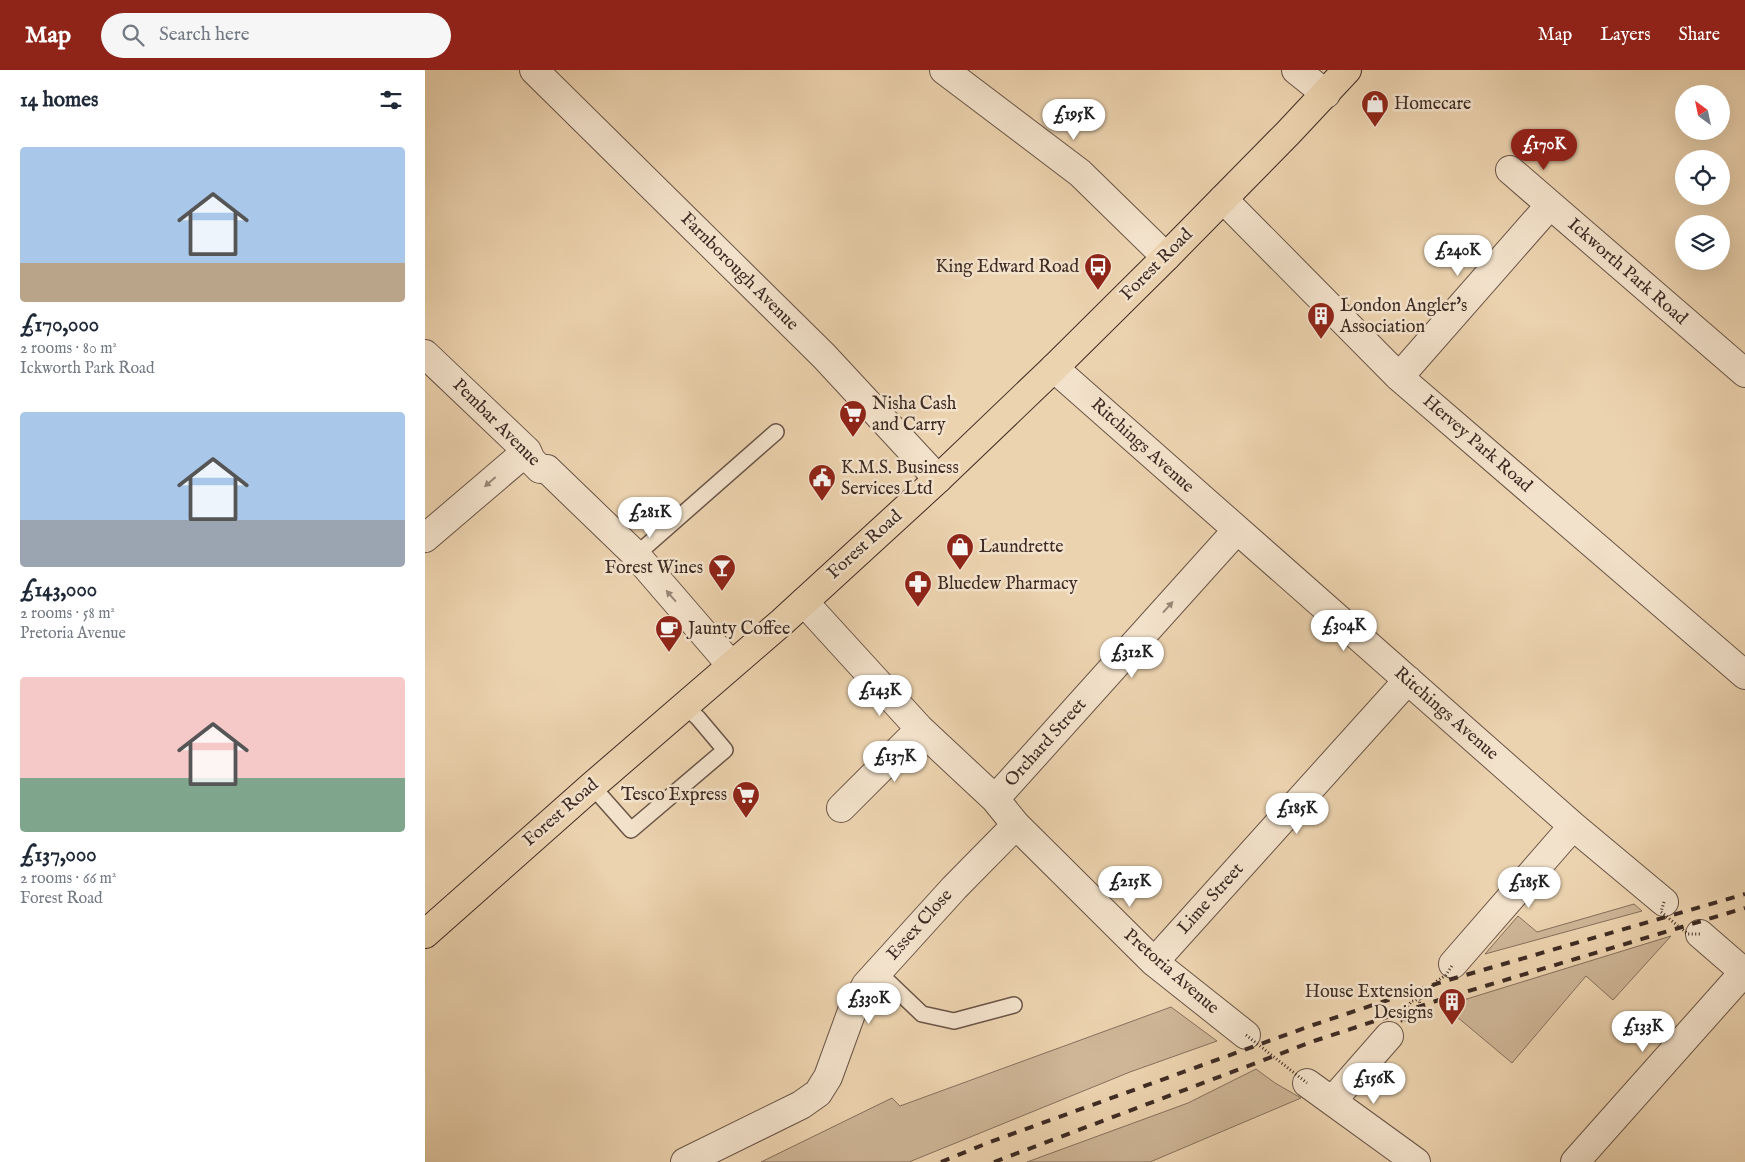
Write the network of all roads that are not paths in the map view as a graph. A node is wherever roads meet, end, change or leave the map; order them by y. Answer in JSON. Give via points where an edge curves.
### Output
{"nodes":[{"id":1,"x":534,"y":70,"type":"edge"},
{"id":2,"x":944,"y":70,"type":"edge"},
{"id":3,"x":1296,"y":70,"type":"edge"},
{"id":4,"x":1347,"y":70,"type":"edge"},
{"id":5,"x":1326,"y":94,"type":"junction"},
{"id":6,"x":1510,"y":170,"type":"dead end"},
{"id":7,"x":1223,"y":198,"type":"junction"},
{"id":8,"x":1550,"y":205,"type":"junction"},
{"id":9,"x":1165,"y":257,"type":"junction"},
{"id":10,"x":425,"y":354,"type":"edge"},
{"id":11,"x":1054,"y":368,"type":"junction"},
{"id":12,"x":1745,"y":373,"type":"edge"},
{"id":13,"x":1399,"y":377,"type":"junction"},
{"id":14,"x":776,"y":432,"type":"dead end"},
{"id":15,"x":527,"y":451,"type":"junction"},
{"id":16,"x":938,"y":479,"type":"junction"},
{"id":17,"x":1237,"y":530,"type":"junction"},
{"id":18,"x":425,"y":538,"type":"edge"},
{"id":19,"x":636,"y":556,"type":"junction"},
{"id":20,"x":804,"y":602,"type":"junction"},
{"id":21,"x":731,"y":665,"type":"junction"},
{"id":22,"x":1745,"y":675,"type":"edge"},
{"id":23,"x":1408,"y":680,"type":"junction"},
{"id":24,"x":685,"y":706,"type":"junction"},
{"id":25,"x":919,"y":729,"type":"junction"},
{"id":26,"x":592,"y":786,"type":"junction"},
{"id":27,"x":995,"y":799,"type":"junction"},
{"id":28,"x":841,"y":808,"type":"dead end"},
{"id":29,"x":1016,"y":825,"type":"junction"},
{"id":30,"x":1573,"y":826,"type":"junction"},
{"id":31,"x":1663,"y":902,"type":"road end"},
{"id":32,"x":425,"y":934,"type":"edge"},
{"id":33,"x":1700,"y":934,"type":"road end"},
{"id":34,"x":1741,"y":961,"type":"edge"},
{"id":35,"x":1154,"y":962,"type":"junction"},
{"id":36,"x":1453,"y":964,"type":"road end"},
{"id":37,"x":878,"y":972,"type":"junction"},
{"id":38,"x":1014,"y":1005,"type":"dead end"},
{"id":39,"x":1246,"y":1035,"type":"road end"},
{"id":40,"x":1389,"y":1036,"type":"dead end"},
{"id":41,"x":1307,"y":1083,"type":"road end"},
{"id":42,"x":1332,"y":1101,"type":"junction"},
{"id":43,"x":1405,"y":1159,"type":"edge"},
{"id":44,"x":685,"y":1162,"type":"edge"},
{"id":45,"x":1575,"y":1162,"type":"edge"}],
"edges":[{"from":1,"to":16,"type":"street","name":"Farnborough Avenue","via":[[824,356]]},
{"from":2,"to":9,"type":"street","via":[[1080,172]]},
{"from":3,"to":5,"type":"street"},
{"from":4,"to":5,"type":"main road","name":"Forest Road"},
{"from":5,"to":7,"type":"main road","name":"Forest Road"},
{"from":6,"to":8,"type":"street","name":"Ickworth Park Road"},
{"from":7,"to":9,"type":"main road","name":"Forest Road"},
{"from":7,"to":13,"type":"street","name":"Hervey Park Road"},
{"from":8,"to":12,"type":"street","name":"Ickworth Park Road"},
{"from":8,"to":13,"type":"street"},
{"from":9,"to":11,"type":"main road","name":"Forest Road"},
{"from":10,"to":15,"type":"street","name":"Pembar Avenue"},
{"from":11,"to":16,"type":"main road","name":"Forest Road"},
{"from":11,"to":17,"type":"street","name":"Ritchings Avenue"},
{"from":13,"to":22,"type":"street","name":"Hervey Park Road"},
{"from":14,"to":19,"type":"lane"},
{"from":15,"to":18,"type":"street","one_way":true},
{"from":15,"to":19,"type":"street","name":"Pembar Avenue","via":[[540,469],[547,469]]},
{"from":16,"to":20,"type":"main road","name":"Forest Road"},
{"from":17,"to":23,"type":"street","name":"Ritchings Avenue"},
{"from":27,"to":17,"type":"street","name":"Orchard Street","one_way":true},
{"from":21,"to":19,"type":"street","name":"Pembar Avenue","one_way":true},
{"from":20,"to":21,"type":"main road","name":"Forest Road"},
{"from":20,"to":25,"type":"street","name":"Pretoria Avenue"},
{"from":21,"to":24,"type":"main road","name":"Forest Road"},
{"from":23,"to":30,"type":"street","name":"Ritchings Avenue"},
{"from":23,"to":35,"type":"street","name":"Lime Street"},
{"from":24,"to":26,"type":"main road","name":"Forest Road"},
{"from":24,"to":26,"type":"lane","via":[[725,750],[631,830]]},
{"from":25,"to":27,"type":"street","name":"Pretoria Avenue"},
{"from":25,"to":28,"type":"street"},
{"from":26,"to":32,"type":"main road","name":"Forest Road"},
{"from":27,"to":29,"type":"street","name":"Pretoria Avenue"},
{"from":29,"to":35,"type":"street","name":"Pretoria Avenue"},
{"from":29,"to":37,"type":"street","name":"Essex Close"},
{"from":30,"to":31,"type":"street","name":"Ritchings Avenue"},
{"from":30,"to":36,"type":"street"},
{"from":33,"to":34,"type":"street"},
{"from":34,"to":45,"type":"street"},
{"from":35,"to":39,"type":"street","name":"Pretoria Avenue"},
{"from":37,"to":38,"type":"lane","via":[[922,1014],[954,1021]]},
{"from":37,"to":44,"type":"street","name":"Essex Close","via":[[866,985],[852,1011],[828,1077],[818,1093],[801,1105]]},
{"from":40,"to":42,"type":"street"},
{"from":41,"to":42,"type":"street"},
{"from":42,"to":43,"type":"street"}]}
